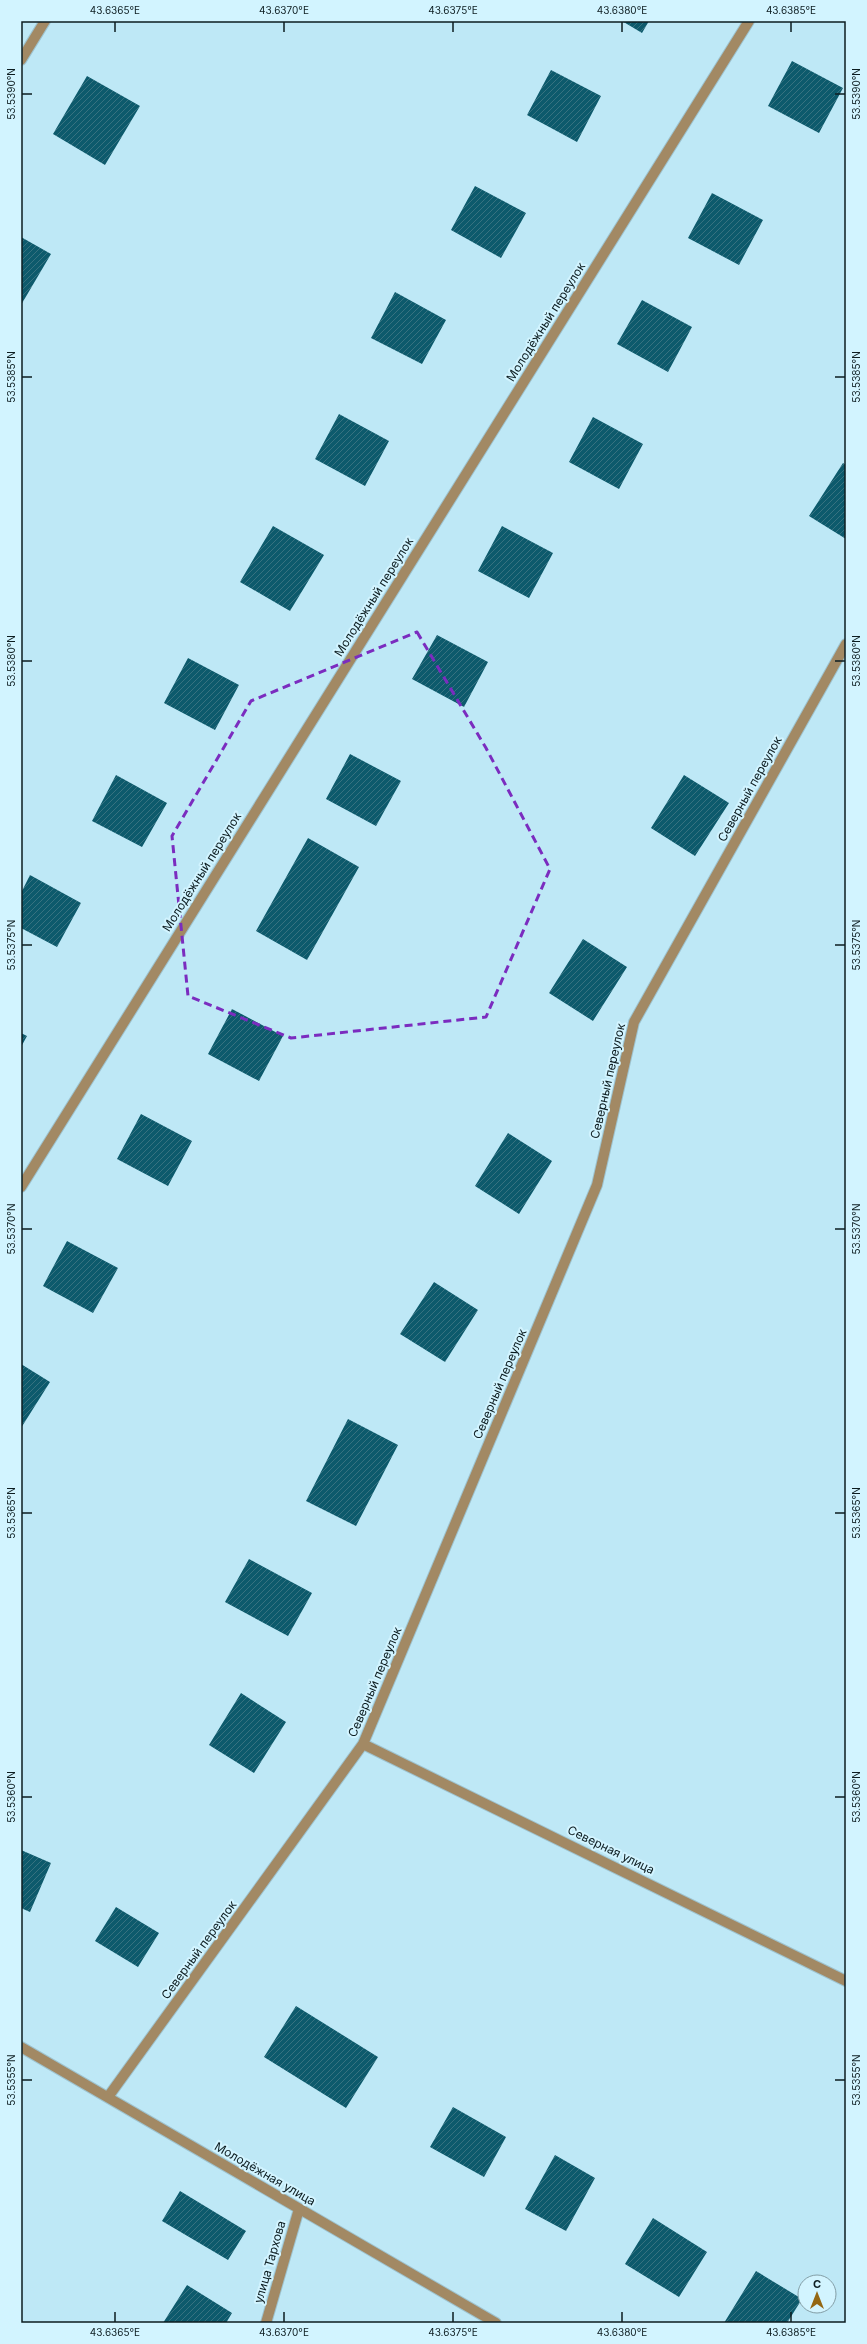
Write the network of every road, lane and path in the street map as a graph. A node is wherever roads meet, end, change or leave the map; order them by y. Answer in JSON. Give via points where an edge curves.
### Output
{"nodes":[{"id":1,"x":45,"y":21,"type":"edge"},
{"id":2,"x":749,"y":21,"type":"edge"},
{"id":3,"x":21,"y":60,"type":"edge"},
{"id":4,"x":846,"y":644,"type":"edge"},
{"id":5,"x":21,"y":1187,"type":"edge"},
{"id":6,"x":363,"y":1744,"type":"junction"},
{"id":7,"x":846,"y":1981,"type":"edge"},
{"id":8,"x":21,"y":2047,"type":"edge"},
{"id":9,"x":108,"y":2097,"type":"junction"},
{"id":10,"x":299,"y":2209,"type":"junction"},
{"id":11,"x":266,"y":2323,"type":"edge"},
{"id":12,"x":496,"y":2323,"type":"edge"}],
"edges":[{"from":1,"to":3,"type":"street"},
{"from":2,"to":5,"type":"street","name":"Молодёжный переулок"},
{"from":4,"to":6,"type":"street","name":"Северный переулок","via":[[634,1022],[597,1185]]},
{"from":6,"to":7,"type":"street","name":"Северная улица"},
{"from":6,"to":9,"type":"street","name":"Северный переулок"},
{"from":8,"to":9,"type":"street","name":"Молодёжная улица"},
{"from":9,"to":10,"type":"street","name":"Молодёжная улица"},
{"from":10,"to":11,"type":"street","name":"улица Тархова"},
{"from":10,"to":12,"type":"street","name":"Молодёжная улица"}]}
